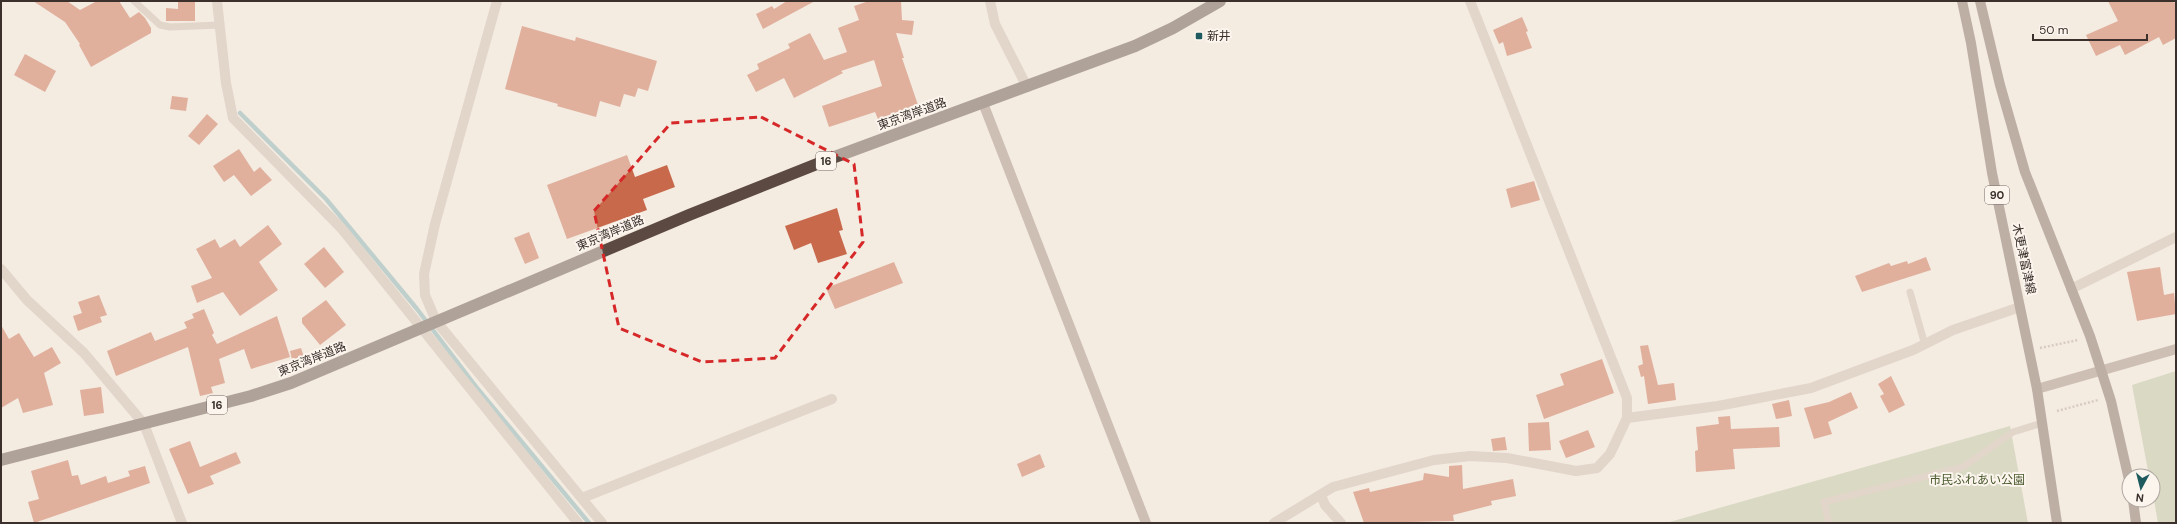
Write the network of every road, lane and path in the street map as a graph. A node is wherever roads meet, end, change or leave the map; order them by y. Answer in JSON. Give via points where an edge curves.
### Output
{"nodes":[{"id":1,"x":134,"y":1,"type":"edge"},
{"id":2,"x":217,"y":1,"type":"edge"},
{"id":3,"x":497,"y":1,"type":"edge"},
{"id":4,"x":990,"y":1,"type":"edge"},
{"id":5,"x":1220,"y":1,"type":"edge"},
{"id":6,"x":1470,"y":1,"type":"edge"},
{"id":7,"x":1962,"y":1,"type":"edge"},
{"id":8,"x":1980,"y":1,"type":"edge"},
{"id":9,"x":220,"y":25,"type":"junction"},
{"id":10,"x":1027,"y":87,"type":"junction"},
{"id":11,"x":982,"y":103,"type":"junction"},
{"id":12,"x":2176,"y":237,"type":"edge"},
{"id":13,"x":1,"y":269,"type":"edge"},
{"id":14,"x":2071,"y":289,"type":"junction"},
{"id":15,"x":1910,"y":292,"type":"dead end"},
{"id":16,"x":2020,"y":307,"type":"junction"},
{"id":17,"x":429,"y":324,"type":"junction"},
{"id":18,"x":2080,"y":340,"type":"dead end"},
{"id":19,"x":1925,"y":344,"type":"junction"},
{"id":20,"x":2038,"y":349,"type":"dead end"},
{"id":21,"x":2176,"y":349,"type":"edge"},
{"id":22,"x":2101,"y":371,"type":"junction"},
{"id":23,"x":2038,"y":388,"type":"junction"},
{"id":24,"x":832,"y":399,"type":"dead end"},
{"id":25,"x":2099,"y":400,"type":"dead end"},
{"id":26,"x":2057,"y":411,"type":"dead end"},
{"id":27,"x":1627,"y":418,"type":"junction"},
{"id":28,"x":2042,"y":423,"type":"junction"},
{"id":29,"x":144,"y":424,"type":"junction"},
{"id":30,"x":1,"y":460,"type":"edge"},
{"id":31,"x":2126,"y":468,"type":"edge"},
{"id":32,"x":1321,"y":495,"type":"junction"},
{"id":33,"x":582,"y":498,"type":"junction"},
{"id":34,"x":2134,"y":508,"type":"edge"},
{"id":35,"x":182,"y":523,"type":"edge"},
{"id":36,"x":578,"y":523,"type":"edge"},
{"id":37,"x":602,"y":523,"type":"edge"},
{"id":38,"x":1146,"y":523,"type":"edge"},
{"id":39,"x":1274,"y":523,"type":"edge"},
{"id":40,"x":1341,"y":523,"type":"edge"},
{"id":41,"x":1829,"y":523,"type":"edge"},
{"id":42,"x":2057,"y":523,"type":"edge"},
{"id":43,"x":2136,"y":523,"type":"edge"}],
"edges":[{"from":1,"to":9,"type":"lane","via":[[160,25]]},
{"from":2,"to":9,"type":"street"},
{"from":3,"to":17,"type":"street","via":[[435,224],[424,274]]},
{"from":4,"to":10,"type":"street","via":[[995,24]]},
{"from":5,"to":10,"type":"highway","name":"東京湾岸道路","number":"16","via":[[1136,46]]},
{"from":6,"to":27,"type":"street","via":[[1627,398]]},
{"from":7,"to":16,"type":"main road","name":"木更津富津線","number":"90","via":[[1992,173]]},
{"from":8,"to":14,"type":"main road","via":[[2024,172]]},
{"from":9,"to":17,"type":"street","via":[[226,83],[233,118],[342,229]]},
{"from":10,"to":11,"type":"highway","name":"東京湾岸道路","number":"16"},
{"from":11,"to":17,"type":"highway","name":"東京湾岸道路","number":"16","via":[[689,214]]},
{"from":11,"to":38,"type":"street"},
{"from":12,"to":14,"type":"street"},
{"from":13,"to":29,"type":"street","via":[[27,300],[84,353]]},
{"from":14,"to":22,"type":"main road"},
{"from":15,"to":19,"type":"lane"},
{"from":16,"to":19,"type":"street","via":[[1953,330]]},
{"from":16,"to":23,"type":"main road","name":"木更津富津線","number":"90"},
{"from":17,"to":29,"type":"highway","name":"東京湾岸道路","number":"16","via":[[291,383]]},
{"from":17,"to":33,"type":"street"},
{"from":17,"to":36,"type":"street"},
{"from":18,"to":20,"type":"path"},
{"from":19,"to":27,"type":"street","via":[[1811,388],[1718,406]]},
{"from":21,"to":22,"type":"street"},
{"from":22,"to":23,"type":"street"},
{"from":22,"to":31,"type":"main road","via":[[2111,401]]},
{"from":23,"to":28,"type":"main road","name":"木更津富津線","number":"90"},
{"from":24,"to":33,"type":"street"},
{"from":25,"to":26,"type":"path"},
{"from":27,"to":32,"type":"street","via":[[1610,454],[1597,468],[1576,471],[1507,458],[1470,456],[1434,460],[1385,472],[1333,487]]},
{"from":28,"to":41,"type":"lane","via":[[2013,432],[1963,467],[1824,502]]},
{"from":28,"to":42,"type":"main road","name":"木更津富津線","number":"90"},
{"from":29,"to":30,"type":"highway","name":"東京湾岸道路","number":"16"},
{"from":29,"to":35,"type":"street"},
{"from":32,"to":39,"type":"street"},
{"from":32,"to":40,"type":"street","via":[[1325,505]]},
{"from":33,"to":37,"type":"street"},
{"from":34,"to":43,"type":"main road"}]}
